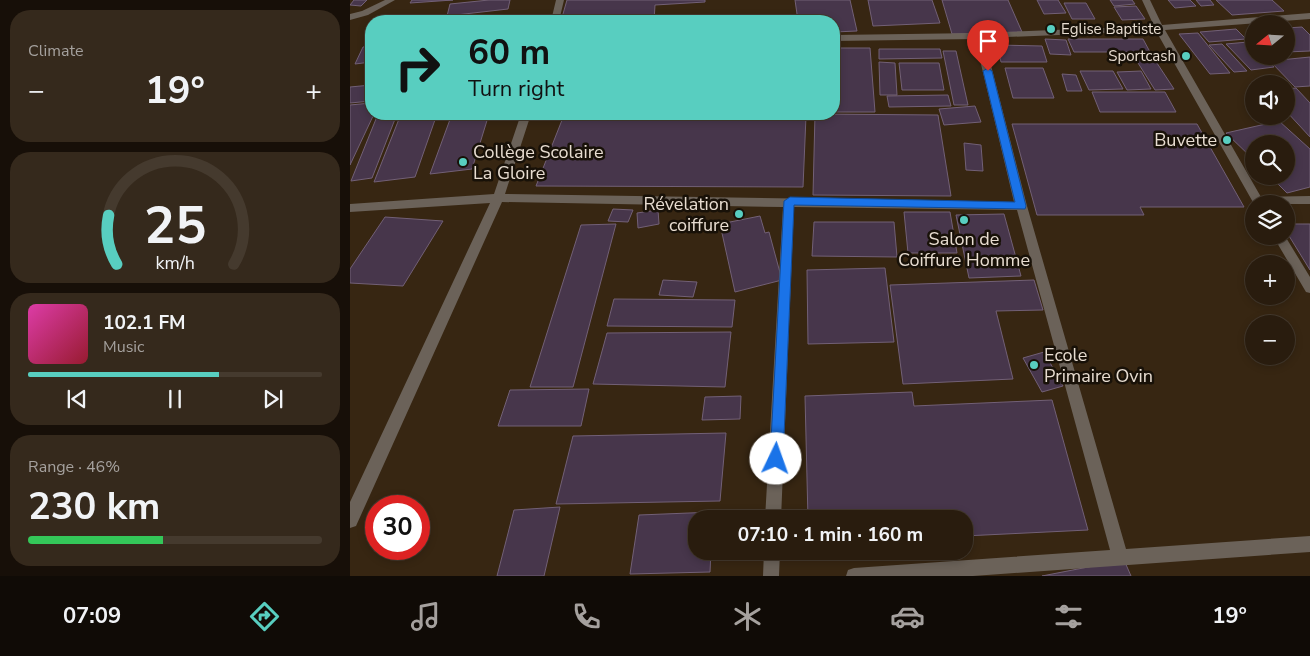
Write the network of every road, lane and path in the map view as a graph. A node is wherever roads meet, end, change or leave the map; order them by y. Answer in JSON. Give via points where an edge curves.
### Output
{"nodes":[{"id":1,"x":391,"y":0,"type":"edge"},
{"id":2,"x":560,"y":0,"type":"edge"},
{"id":3,"x":1146,"y":0,"type":"edge"},
{"id":4,"x":556,"y":15,"type":"edge"},
{"id":5,"x":1310,"y":16,"type":"edge"},
{"id":6,"x":350,"y":17,"type":"edge"},
{"id":7,"x":1159,"y":28,"type":"junction"},
{"id":8,"x":979,"y":36,"type":"junction"},
{"id":9,"x":840,"y":38,"type":"edge"},
{"id":10,"x":524,"y":120,"type":"edge"},
{"id":11,"x":1254,"y":195,"type":"edge"},
{"id":12,"x":498,"y":198,"type":"junction"},
{"id":13,"x":1310,"y":200,"type":"edge"},
{"id":14,"x":790,"y":201,"type":"junction"},
{"id":15,"x":1295,"y":201,"type":"edge"},
{"id":16,"x":1021,"y":206,"type":"junction"},
{"id":17,"x":350,"y":208,"type":"edge"},
{"id":18,"x":1284,"y":245,"type":"edge"},
{"id":19,"x":1310,"y":288,"type":"edge"},
{"id":20,"x":774,"y":510,"type":"edge"},
{"id":21,"x":350,"y":520,"type":"edge"},
{"id":22,"x":1310,"y":544,"type":"edge"},
{"id":23,"x":1120,"y":557,"type":"junction"},
{"id":24,"x":772,"y":560,"type":"edge"},
{"id":25,"x":771,"y":576,"type":"edge"},
{"id":26,"x":854,"y":576,"type":"edge"}],
"edges":[{"from":1,"to":6,"type":"street"},
{"from":2,"to":4,"type":"street"},
{"from":3,"to":7,"type":"street"},
{"from":5,"to":7,"type":"street"},
{"from":7,"to":8,"type":"street"},
{"from":7,"to":11,"type":"street"},
{"from":8,"to":9,"type":"street"},
{"from":8,"to":16,"type":"street"},
{"from":10,"to":12,"type":"street"},
{"from":12,"to":14,"type":"street"},
{"from":12,"to":17,"type":"street"},
{"from":12,"to":21,"type":"street"},
{"from":13,"to":15,"type":"street"},
{"from":14,"to":16,"type":"street"},
{"from":14,"to":20,"type":"street"},
{"from":16,"to":23,"type":"street"},
{"from":18,"to":19,"type":"street"},
{"from":22,"to":23,"type":"street"},
{"from":23,"to":26,"type":"street"},
{"from":24,"to":25,"type":"street"}]}
